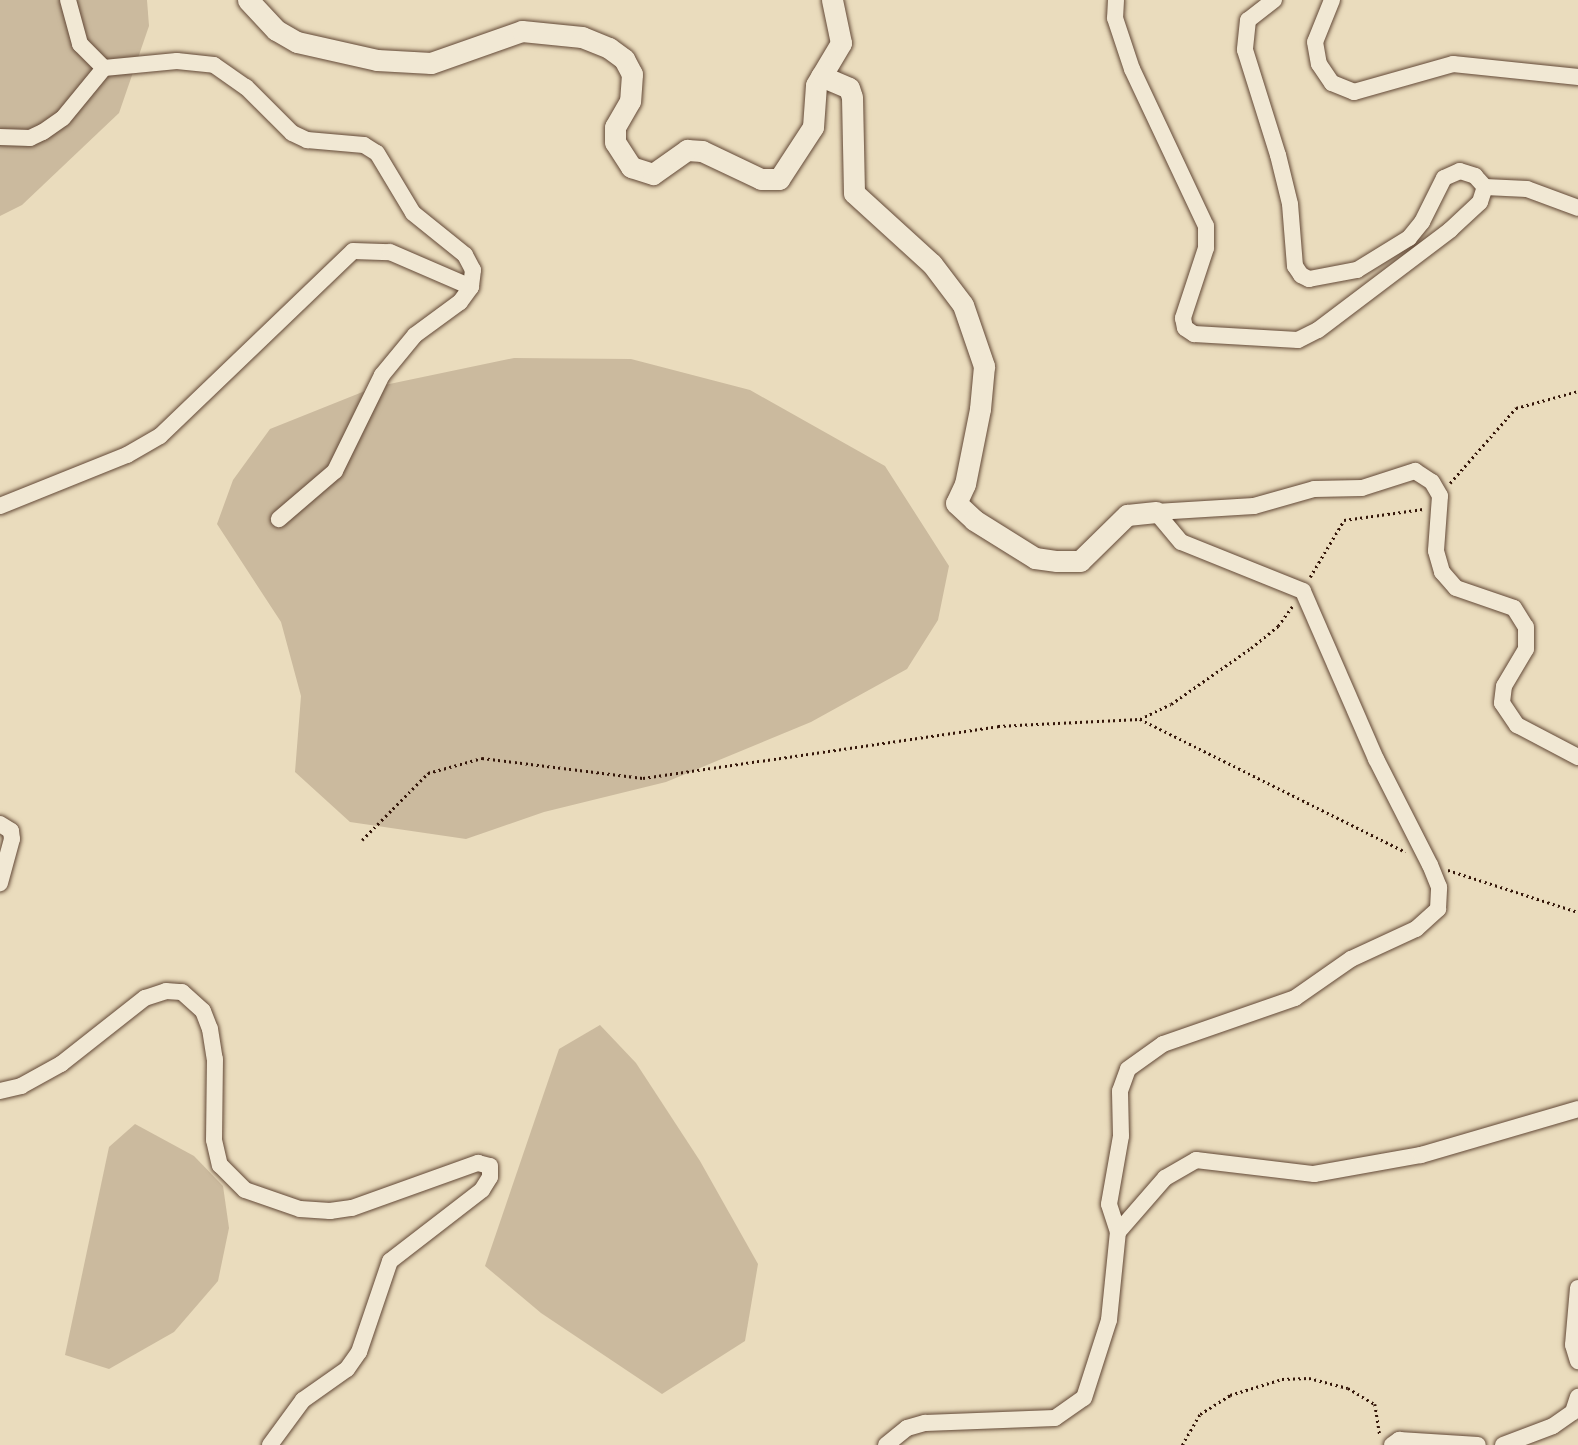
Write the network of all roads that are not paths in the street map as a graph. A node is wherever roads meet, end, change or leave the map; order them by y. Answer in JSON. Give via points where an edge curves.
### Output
{"nodes":[{"id":1,"x":68,"y":0,"type":"edge"},
{"id":2,"x":248,"y":0,"type":"edge"},
{"id":3,"x":832,"y":0,"type":"edge"},
{"id":4,"x":1116,"y":0,"type":"edge"},
{"id":5,"x":1274,"y":0,"type":"edge"},
{"id":6,"x":1332,"y":0,"type":"edge"},
{"id":7,"x":104,"y":68,"type":"junction"},
{"id":8,"x":821,"y":76,"type":"junction"},
{"id":9,"x":1578,"y":77,"type":"edge"},
{"id":10,"x":0,"y":137,"type":"edge"},
{"id":11,"x":1485,"y":187,"type":"junction"},
{"id":12,"x":1578,"y":208,"type":"edge"},
{"id":13,"x":471,"y":287,"type":"junction"},
{"id":14,"x":0,"y":506,"type":"edge"},
{"id":15,"x":1156,"y":512,"type":"junction"},
{"id":16,"x":279,"y":519,"type":"dead end"},
{"id":17,"x":1578,"y":757,"type":"edge"},
{"id":18,"x":0,"y":824,"type":"edge"},
{"id":19,"x":0,"y":883,"type":"edge"},
{"id":20,"x":0,"y":1091,"type":"edge"},
{"id":21,"x":1578,"y":1109,"type":"edge"},
{"id":22,"x":1118,"y":1232,"type":"junction"},
{"id":23,"x":1578,"y":1288,"type":"edge"},
{"id":24,"x":1578,"y":1361,"type":"edge"},
{"id":25,"x":1578,"y":1397,"type":"edge"},
{"id":26,"x":270,"y":1445,"type":"edge"},
{"id":27,"x":886,"y":1445,"type":"edge"},
{"id":28,"x":1392,"y":1445,"type":"edge"},
{"id":29,"x":1478,"y":1445,"type":"edge"},
{"id":30,"x":1503,"y":1445,"type":"edge"}],
"edges":[{"from":1,"to":7,"type":"street","via":[[80,44]]},
{"from":2,"to":8,"type":"street","via":[[276,30],[297,42],[377,60],[431,63],[522,31],[582,37],[609,48],[632,74],[631,102],[615,127],[617,151],[640,172],[661,172],[687,150],[719,157],[761,179],[779,178],[813,127],[816,85]]},
{"from":3,"to":8,"type":"street","via":[[841,43]]},
{"from":4,"to":11,"type":"street","via":[[1115,18],[1132,69],[1206,226],[1206,248],[1183,318],[1185,328],[1194,334],[1298,340],[1318,330],[1442,236],[1480,202]]},
{"from":5,"to":11,"type":"street","via":[[1248,20],[1245,50],[1278,155],[1290,205],[1294,266],[1301,275],[1309,279],[1357,270],[1409,238],[1444,178],[1460,171],[1475,176]]},
{"from":6,"to":9,"type":"street","via":[[1315,42],[1319,64],[1332,83],[1354,92],[1453,64]]},
{"from":7,"to":10,"type":"street","via":[[63,118],[43,132],[30,138]]},
{"from":7,"to":13,"type":"street","via":[[177,61],[214,65],[307,141],[364,145],[391,171],[424,226],[464,255],[473,271]]},
{"from":8,"to":15,"type":"street","via":[[849,88],[852,97],[854,193],[933,264],[963,304],[984,366],[965,484],[956,503],[1035,558],[1057,561],[1080,561],[1127,514]]},
{"from":11,"to":12,"type":"street","via":[[1527,189]]},
{"from":13,"to":14,"type":"street","via":[[390,252],[353,251],[160,436],[127,455]]},
{"from":13,"to":16,"type":"street","via":[[460,302],[398,353],[373,390],[346,457],[322,485]]},
{"from":15,"to":17,"type":"street","via":[[1254,506],[1314,489],[1362,488],[1415,471],[1432,482],[1440,496],[1436,551],[1442,572],[1456,588],[1514,608],[1526,627],[1527,649],[1504,686],[1502,703],[1517,725]]},
{"from":15,"to":22,"type":"street","via":[[1181,542],[1303,591],[1376,760],[1430,865],[1440,898],[1433,918],[1351,959],[1295,998],[1163,1044],[1128,1069],[1120,1091],[1121,1136],[1109,1204]]},
{"from":18,"to":19,"type":"street","via":[[11,831],[12,839]]},
{"from":20,"to":26,"type":"street","via":[[21,1086],[61,1063],[145,998],[166,991],[182,992],[192,997],[210,1029],[215,1059],[214,1140],[220,1165],[245,1190],[300,1209],[330,1211],[352,1208],[478,1163],[490,1166],[490,1178],[482,1190],[390,1261],[359,1352],[347,1369],[303,1400]]},
{"from":21,"to":22,"type":"street","via":[[1421,1155],[1314,1174],[1196,1160],[1165,1178]]},
{"from":22,"to":27,"type":"street","via":[[1109,1320],[1084,1398],[1055,1418],[925,1423],[907,1428]]},
{"from":23,"to":24,"type":"street","via":[[1573,1345]]},
{"from":25,"to":30,"type":"street","via":[[1573,1412],[1553,1426]]},
{"from":28,"to":29,"type":"street","via":[[1399,1440],[1435,1440]]}]}
